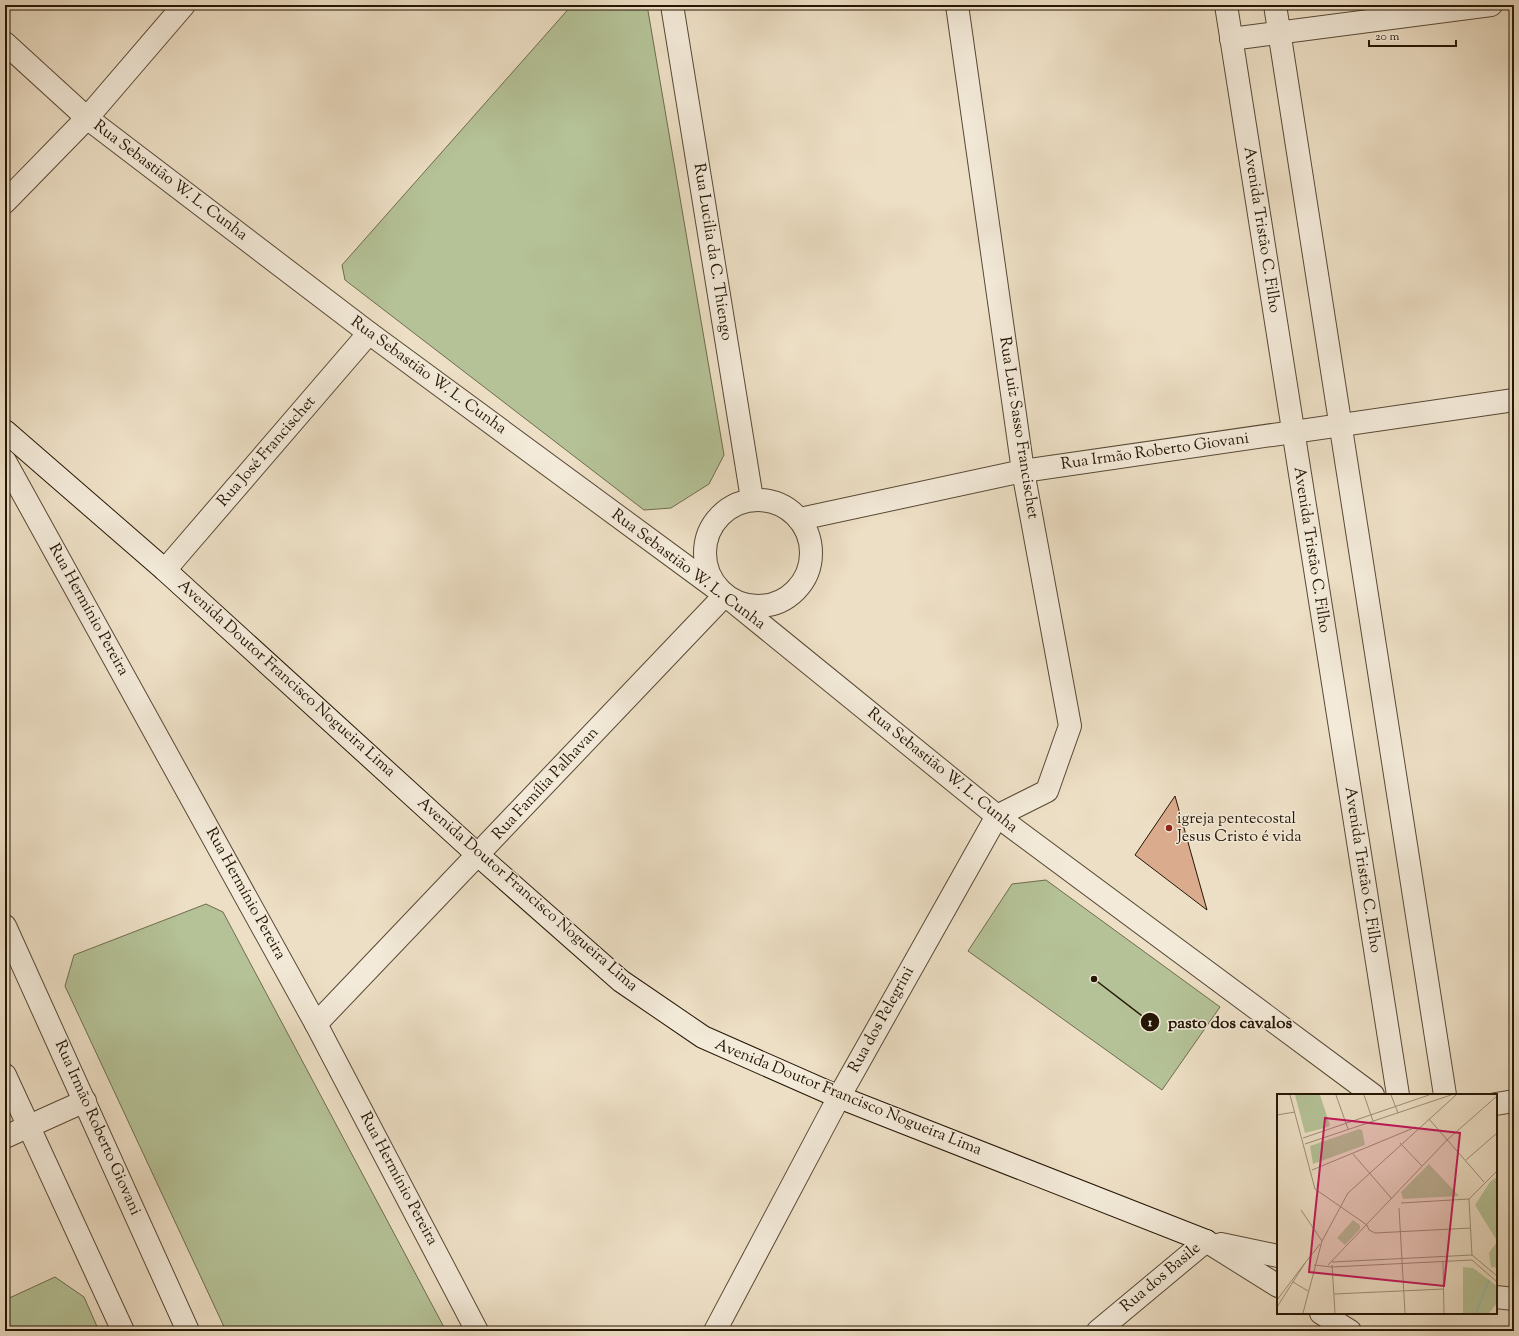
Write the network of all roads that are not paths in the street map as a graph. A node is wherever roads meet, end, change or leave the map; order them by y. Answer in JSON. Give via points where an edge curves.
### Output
{"nodes":[{"id":1,"x":184,"y":5,"type":"edge"},
{"id":2,"x":672,"y":5,"type":"edge"},
{"id":3,"x":957,"y":5,"type":"edge"},
{"id":4,"x":1226,"y":5,"type":"edge"},
{"id":5,"x":1275,"y":5,"type":"edge"},
{"id":6,"x":1491,"y":5,"type":"edge"},
{"id":7,"x":1279,"y":33,"type":"junction"},
{"id":8,"x":1231,"y":39,"type":"junction"},
{"id":9,"x":5,"y":43,"type":"edge"},
{"id":10,"x":87,"y":118,"type":"junction"},
{"id":11,"x":5,"y":202,"type":"edge"},
{"id":12,"x":369,"y":333,"type":"junction"},
{"id":13,"x":1514,"y":400,"type":"edge"},
{"id":14,"x":1341,"y":425,"type":"junction"},
{"id":15,"x":5,"y":431,"type":"edge"},
{"id":16,"x":1292,"y":432,"type":"junction"},
{"id":17,"x":5,"y":461,"type":"edge"},
{"id":18,"x":1023,"y":471,"type":"junction"},
{"id":19,"x":752,"y":499,"type":"junction"},
{"id":20,"x":800,"y":519,"type":"junction"},
{"id":21,"x":165,"y":570,"type":"junction"},
{"id":22,"x":725,"y":595,"type":"junction"},
{"id":23,"x":997,"y":816,"type":"junction"},
{"id":24,"x":478,"y":855,"type":"junction"},
{"id":25,"x":5,"y":926,"type":"edge"},
{"id":26,"x":316,"y":1024,"type":"junction"},
{"id":27,"x":5,"y":1075,"type":"edge"},
{"id":28,"x":1372,"y":1094,"type":"edge"},
{"id":29,"x":1398,"y":1094,"type":"edge"},
{"id":30,"x":1445,"y":1094,"type":"edge"},
{"id":31,"x":839,"y":1097,"type":"junction"},
{"id":32,"x":85,"y":1101,"type":"junction"},
{"id":33,"x":1514,"y":1101,"type":"edge"},
{"id":34,"x":1497,"y":1104,"type":"edge"},
{"id":35,"x":29,"y":1126,"type":"junction"},
{"id":36,"x":5,"y":1137,"type":"edge"},
{"id":37,"x":1206,"y":1241,"type":"junction"},
{"id":38,"x":1277,"y":1256,"type":"edge"},
{"id":39,"x":1277,"y":1285,"type":"edge"},
{"id":40,"x":1497,"y":1297,"type":"edge"},
{"id":41,"x":1514,"y":1299,"type":"edge"},
{"id":42,"x":1323,"y":1314,"type":"edge"},
{"id":43,"x":123,"y":1331,"type":"edge"},
{"id":44,"x":188,"y":1331,"type":"edge"},
{"id":45,"x":477,"y":1331,"type":"edge"},
{"id":46,"x":714,"y":1331,"type":"edge"},
{"id":47,"x":1098,"y":1331,"type":"edge"},
{"id":48,"x":1350,"y":1331,"type":"edge"}],
"edges":[{"from":1,"to":10,"type":"street"},
{"from":2,"to":19,"type":"street","name":"Rua Lucilia da C. Thiengo"},
{"from":3,"to":18,"type":"street","name":"Rua Luiz Sasso Francischet"},
{"from":4,"to":8,"type":"street","name":"Avenida Tristão C. Filho"},
{"from":5,"to":7,"type":"street"},
{"from":6,"to":7,"type":"street"},
{"from":7,"to":8,"type":"street"},
{"from":7,"to":14,"type":"street"},
{"from":8,"to":16,"type":"street","name":"Avenida Tristão C. Filho"},
{"from":9,"to":10,"type":"street","name":"Rua Sebastião W. L. Cunha"},
{"from":10,"to":11,"type":"street"},
{"from":10,"to":12,"type":"street","name":"Rua Sebastião W. L. Cunha"},
{"from":12,"to":21,"type":"street","name":"Rua José Francischet"},
{"from":12,"to":22,"type":"street","name":"Rua Sebastião W. L. Cunha"},
{"from":13,"to":14,"type":"street","name":"Rua Irmão Roberto Giovani"},
{"from":14,"to":16,"type":"street","name":"Rua Irmão Roberto Giovani"},
{"from":14,"to":30,"type":"street"},
{"from":15,"to":21,"type":"street","name":"Avenida Doutor Francisco Nogueira Lima"},
{"from":16,"to":18,"type":"street","name":"Rua Irmão Roberto Giovani"},
{"from":16,"to":29,"type":"street","name":"Avenida Tristão C. Filho"},
{"from":17,"to":26,"type":"street","name":"Rua Hermínio Pereira"},
{"from":18,"to":20,"type":"street","name":"Rua Irmão Roberto Giovani"},
{"from":18,"to":23,"type":"street","name":"Rua Luiz Sasso Francischet","via":[[1070,726],[1047,792]]},
{"from":19,"to":20,"type":"street","via":[[770,500],[786,507]]},
{"from":19,"to":22,"type":"street","via":[[734,504],[720,515],[706,541],[706,565],[713,582]]},
{"from":20,"to":22,"type":"street","via":[[808,534],[811,551],[809,568],[802,584],[790,596],[774,604],[757,607],[740,604]]},
{"from":21,"to":24,"type":"street","name":"Avenida Doutor Francisco Nogueira Lima"},
{"from":22,"to":23,"type":"street","name":"Rua Sebastião W. L. Cunha"},
{"from":22,"to":24,"type":"street","name":"Rua Família Palhavan"},
{"from":23,"to":28,"type":"street","name":"Rua Sebastião W. L. Cunha"},
{"from":23,"to":31,"type":"street","name":"Rua dos Pelegrini"},
{"from":24,"to":26,"type":"street","name":"Rua Família Palhavan"},
{"from":24,"to":31,"type":"street","name":"Avenida Doutor Francisco Nogueira Lima","via":[[620,981],[696,1033]]},
{"from":25,"to":32,"type":"street","name":"Rua Irmão Roberto Giovani"},
{"from":26,"to":45,"type":"street","name":"Rua Hermínio Pereira"},
{"from":27,"to":35,"type":"street"},
{"from":31,"to":37,"type":"street","name":"Avenida Doutor Francisco Nogueira Lima"},
{"from":31,"to":46,"type":"street","name":"Rua dos Pelegrini"},
{"from":32,"to":35,"type":"street"},
{"from":32,"to":44,"type":"street","name":"Rua Irmão Roberto Giovani"},
{"from":33,"to":34,"type":"street"},
{"from":35,"to":36,"type":"street"},
{"from":35,"to":43,"type":"street"},
{"from":37,"to":38,"type":"street","name":"Avenida Doutor Francisco Nogueira Lima"},
{"from":37,"to":39,"type":"street"},
{"from":37,"to":47,"type":"street","name":"Rua dos Basile"},
{"from":40,"to":41,"type":"street"},
{"from":42,"to":48,"type":"street"}]}
